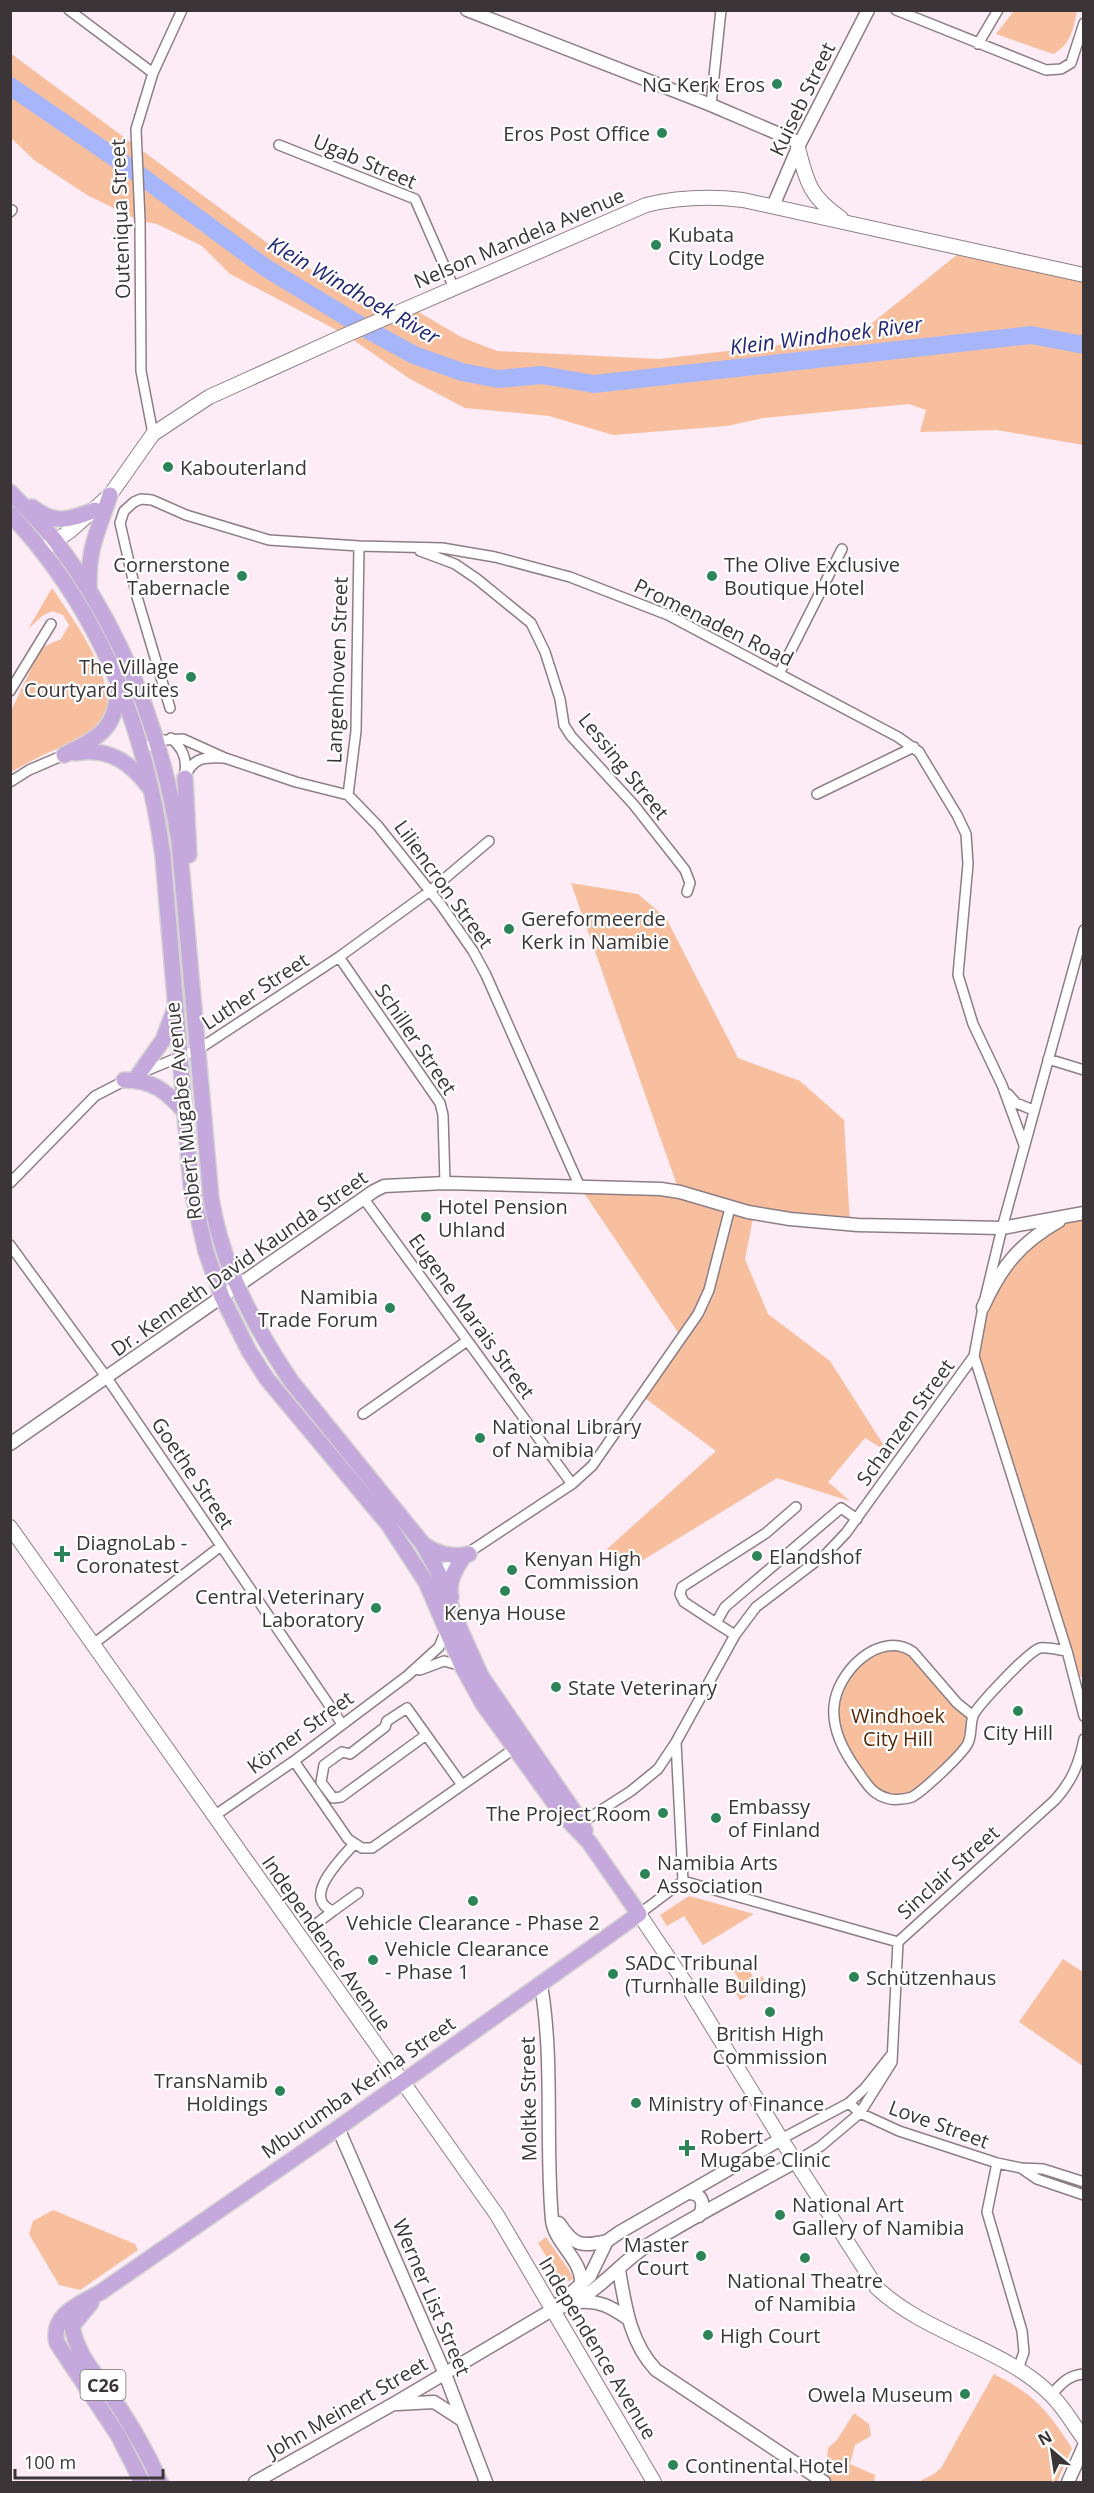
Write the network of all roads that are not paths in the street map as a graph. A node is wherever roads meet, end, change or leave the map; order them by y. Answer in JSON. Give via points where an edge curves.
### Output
{"nodes":[{"id":1,"x":69,"y":10,"type":"edge"},
{"id":2,"x":182,"y":10,"type":"edge"},
{"id":3,"x":467,"y":10,"type":"edge"},
{"id":4,"x":721,"y":10,"type":"edge"},
{"id":5,"x":868,"y":10,"type":"edge"},
{"id":6,"x":896,"y":10,"type":"edge"},
{"id":7,"x":998,"y":10,"type":"edge"},
{"id":8,"x":1083,"y":23,"type":"edge"},
{"id":9,"x":978,"y":44,"type":"junction"},
{"id":10,"x":153,"y":73,"type":"junction"},
{"id":11,"x":711,"y":105,"type":"junction"},
{"id":12,"x":279,"y":145,"type":"dead end"},
{"id":13,"x":799,"y":146,"type":"junction"},
{"id":14,"x":773,"y":206,"type":"junction"},
{"id":15,"x":848,"y":223,"type":"junction"},
{"id":16,"x":1083,"y":275,"type":"edge"},
{"id":17,"x":454,"y":288,"type":"junction"},
{"id":18,"x":153,"y":434,"type":"junction"},
{"id":19,"x":10,"y":491,"type":"edge"},
{"id":20,"x":110,"y":495,"type":"junction"},
{"id":21,"x":95,"y":510,"type":"junction"},
{"id":22,"x":10,"y":514,"type":"edge"},
{"id":23,"x":56,"y":541,"type":"junction"},
{"id":24,"x":359,"y":546,"type":"junction"},
{"id":25,"x":410,"y":547,"type":"junction"},
{"id":26,"x":842,"y":549,"type":"dead end"},
{"id":27,"x":42,"y":550,"type":"junction"},
{"id":28,"x":89,"y":588,"type":"junction"},
{"id":29,"x":51,"y":624,"type":"dead end"},
{"id":30,"x":779,"y":674,"type":"junction"},
{"id":31,"x":115,"y":675,"type":"junction"},
{"id":32,"x":11,"y":690,"type":"edge"},
{"id":33,"x":170,"y":708,"type":"dead end"},
{"id":34,"x":163,"y":740,"type":"junction"},
{"id":35,"x":914,"y":747,"type":"junction"},
{"id":36,"x":141,"y":749,"type":"junction"},
{"id":37,"x":64,"y":755,"type":"junction"},
{"id":38,"x":225,"y":758,"type":"junction"},
{"id":39,"x":185,"y":778,"type":"junction"},
{"id":40,"x":10,"y":782,"type":"edge"},
{"id":41,"x":153,"y":792,"type":"junction"},
{"id":42,"x":817,"y":794,"type":"dead end"},
{"id":43,"x":348,"y":795,"type":"junction"},
{"id":44,"x":489,"y":841,"type":"dead end"},
{"id":45,"x":430,"y":891,"type":"junction"},
{"id":46,"x":687,"y":892,"type":"dead end"},
{"id":47,"x":1083,"y":930,"type":"edge"},
{"id":48,"x":339,"y":957,"type":"junction"},
{"id":49,"x":189,"y":975,"type":"junction"},
{"id":50,"x":176,"y":1007,"type":"junction"},
{"id":51,"x":199,"y":1049,"type":"junction"},
{"id":52,"x":179,"y":1058,"type":"junction"},
{"id":53,"x":1048,"y":1059,"type":"junction"},
{"id":54,"x":1083,"y":1070,"type":"edge"},
{"id":55,"x":139,"y":1074,"type":"junction"},
{"id":56,"x":124,"y":1080,"type":"junction"},
{"id":57,"x":1002,"y":1085,"type":"junction"},
{"id":58,"x":1033,"y":1110,"type":"junction"},
{"id":59,"x":184,"y":1112,"type":"junction"},
{"id":60,"x":1024,"y":1145,"type":"junction"},
{"id":61,"x":10,"y":1183,"type":"edge"},
{"id":62,"x":445,"y":1184,"type":"junction"},
{"id":63,"x":580,"y":1187,"type":"junction"},
{"id":64,"x":364,"y":1198,"type":"junction"},
{"id":65,"x":730,"y":1208,"type":"junction"},
{"id":66,"x":1083,"y":1213,"type":"edge"},
{"id":67,"x":1068,"y":1216,"type":"junction"},
{"id":68,"x":1002,"y":1228,"type":"junction"},
{"id":69,"x":10,"y":1245,"type":"edge"},
{"id":70,"x":236,"y":1287,"type":"junction"},
{"id":71,"x":222,"y":1297,"type":"junction"},
{"id":72,"x":982,"y":1307,"type":"junction"},
{"id":73,"x":467,"y":1341,"type":"junction"},
{"id":74,"x":974,"y":1356,"type":"junction"},
{"id":75,"x":106,"y":1378,"type":"junction"},
{"id":76,"x":363,"y":1414,"type":"dead end"},
{"id":77,"x":10,"y":1444,"type":"edge"},
{"id":78,"x":572,"y":1484,"type":"junction"},
{"id":79,"x":796,"y":1507,"type":"dead end"},
{"id":80,"x":857,"y":1519,"type":"junction"},
{"id":81,"x":10,"y":1527,"type":"edge"},
{"id":82,"x":423,"y":1544,"type":"junction"},
{"id":83,"x":221,"y":1546,"type":"junction"},
{"id":84,"x":465,"y":1556,"type":"junction"},
{"id":85,"x":438,"y":1572,"type":"junction"},
{"id":86,"x":433,"y":1597,"type":"junction"},
{"id":87,"x":452,"y":1603,"type":"junction"},
{"id":88,"x":716,"y":1623,"type":"junction"},
{"id":89,"x":447,"y":1629,"type":"junction"},
{"id":90,"x":735,"y":1635,"type":"junction"},
{"id":91,"x":92,"y":1645,"type":"junction"},
{"id":92,"x":1067,"y":1651,"type":"junction"},
{"id":93,"x":462,"y":1666,"type":"junction"},
{"id":94,"x":407,"y":1676,"type":"junction"},
{"id":95,"x":973,"y":1716,"type":"junction"},
{"id":96,"x":1083,"y":1716,"type":"edge"},
{"id":97,"x":342,"y":1725,"type":"junction"},
{"id":98,"x":426,"y":1735,"type":"junction"},
{"id":99,"x":1083,"y":1739,"type":"edge"},
{"id":100,"x":676,"y":1742,"type":"junction"},
{"id":101,"x":519,"y":1745,"type":"junction"},
{"id":102,"x":294,"y":1761,"type":"junction"},
{"id":103,"x":1081,"y":1765,"type":"edge"},
{"id":104,"x":462,"y":1785,"type":"junction"},
{"id":105,"x":214,"y":1816,"type":"junction"},
{"id":106,"x":578,"y":1825,"type":"junction"},
{"id":107,"x":358,"y":1846,"type":"junction"},
{"id":108,"x":683,"y":1881,"type":"junction"},
{"id":109,"x":358,"y":1893,"type":"dead end"},
{"id":110,"x":333,"y":1911,"type":"junction"},
{"id":111,"x":639,"y":1914,"type":"junction"},
{"id":112,"x":316,"y":1924,"type":"dead end"},
{"id":113,"x":898,"y":1942,"type":"junction"},
{"id":114,"x":541,"y":1985,"type":"junction"},
{"id":115,"x":892,"y":2054,"type":"junction"},
{"id":116,"x":402,"y":2081,"type":"junction"},
{"id":117,"x":849,"y":2103,"type":"junction"},
{"id":118,"x":860,"y":2113,"type":"junction"},
{"id":119,"x":338,"y":2127,"type":"junction"},
{"id":120,"x":781,"y":2139,"type":"junction"},
{"id":121,"x":795,"y":2162,"type":"junction"},
{"id":122,"x":997,"y":2163,"type":"junction"},
{"id":123,"x":1021,"y":2168,"type":"junction"},
{"id":124,"x":1083,"y":2182,"type":"edge"},
{"id":125,"x":690,"y":2193,"type":"junction"},
{"id":126,"x":1083,"y":2195,"type":"edge"},
{"id":127,"x":552,"y":2212,"type":"junction"},
{"id":128,"x":699,"y":2216,"type":"junction"},
{"id":129,"x":607,"y":2241,"type":"junction"},
{"id":130,"x":620,"y":2270,"type":"junction"},
{"id":131,"x":581,"y":2286,"type":"junction"},
{"id":132,"x":101,"y":2292,"type":"junction"},
{"id":133,"x":575,"y":2303,"type":"junction"},
{"id":134,"x":552,"y":2310,"type":"junction"},
{"id":135,"x":627,"y":2318,"type":"junction"},
{"id":136,"x":1018,"y":2369,"type":"junction"},
{"id":137,"x":445,"y":2374,"type":"junction"},
{"id":138,"x":1083,"y":2374,"type":"edge"},
{"id":139,"x":1052,"y":2395,"type":"junction"},
{"id":140,"x":392,"y":2405,"type":"junction"},
{"id":141,"x":462,"y":2420,"type":"junction"},
{"id":142,"x":1083,"y":2439,"type":"edge"},
{"id":143,"x":1083,"y":2446,"type":"edge"},
{"id":144,"x":142,"y":2482,"type":"edge"},
{"id":145,"x":160,"y":2482,"type":"edge"},
{"id":146,"x":255,"y":2482,"type":"edge"},
{"id":147,"x":486,"y":2482,"type":"edge"},
{"id":148,"x":654,"y":2482,"type":"edge"},
{"id":149,"x":824,"y":2482,"type":"edge"},
{"id":150,"x":1068,"y":2482,"type":"edge"}],
"edges":[{"from":1,"to":10,"type":"street"},
{"from":2,"to":10,"type":"street","name":"Outeniqua Street"},
{"from":3,"to":11,"type":"street"},
{"from":4,"to":11,"type":"street"},
{"from":5,"to":13,"type":"street","name":"Kuiseb Street"},
{"from":6,"to":9,"type":"street"},
{"from":7,"to":9,"type":"street"},
{"from":8,"to":9,"type":"street","via":[[1071,63],[1061,69],[1046,70]]},
{"from":10,"to":18,"type":"street","name":"Outeniqua Street","via":[[135,129],[141,370]]},
{"from":11,"to":13,"type":"street"},
{"from":12,"to":17,"type":"street","name":"Ugab Street","via":[[415,199]]},
{"from":13,"to":14,"type":"street","name":"Kuiseb Street"},
{"from":13,"to":15,"type":"main road","via":[[815,195],[822,205]]},
{"from":14,"to":15,"type":"main road","name":"Nelson Mandela Avenue"},
{"from":14,"to":17,"type":"main road","name":"Nelson Mandela Avenue","via":[[700,196],[646,205]]},
{"from":15,"to":16,"type":"main road","name":"Nelson Mandela Avenue"},
{"from":17,"to":18,"type":"main road","name":"Nelson Mandela Avenue","via":[[209,397]]},
{"from":18,"to":20,"type":"main road","name":"Nelson Mandela Avenue"},
{"from":19,"to":21,"type":"main road","via":[[45,517],[57,520]]},
{"from":19,"to":23,"type":"main road","name":"Robert Mugabe Avenue"},
{"from":20,"to":21,"type":"main road","name":"Nelson Mandela Avenue"},
{"from":20,"to":28,"type":"main road","via":[[88,561]]},
{"from":21,"to":23,"type":"main road","name":"Nelson Mandela Avenue"},
{"from":22,"to":27,"type":"main road","name":"Robert Mugabe Avenue"},
{"from":23,"to":27,"type":"main road","name":"Nelson Mandela Avenue"},
{"from":23,"to":28,"type":"main road","name":"Robert Mugabe Avenue"},
{"from":24,"to":25,"type":"street","name":"Promenaden Road"},
{"from":24,"to":33,"type":"street","name":"Promenaden Road","via":[[269,540],[186,515],[152,500],[134,502],[124,511],[120,523],[123,542]]},
{"from":24,"to":43,"type":"street","name":"Langenhoven Street","via":[[356,731]]},
{"from":25,"to":30,"type":"street","name":"Promenaden Road","via":[[495,557],[570,577],[660,612]]},
{"from":25,"to":46,"type":"street","name":"Lessing Street","via":[[455,564],[531,623],[545,652],[564,725],[684,870],[690,883]]},
{"from":26,"to":30,"type":"street"},
{"from":27,"to":31,"type":"main road","name":"Robert Mugabe Avenue","via":[[87,614]]},
{"from":28,"to":34,"type":"main road","name":"Robert Mugabe Avenue"},
{"from":29,"to":32,"type":"street"},
{"from":30,"to":35,"type":"street","name":"Promenaden Road"},
{"from":31,"to":36,"type":"main road","name":"Robert Mugabe Avenue"},
{"from":31,"to":37,"type":"main road","via":[[116,706],[111,722],[103,733]]},
{"from":34,"to":36,"type":"street"},
{"from":34,"to":38,"type":"street","via":[[183,739]]},
{"from":34,"to":39,"type":"street","via":[[178,745],[184,756]]},
{"from":34,"to":49,"type":"main road","name":"Robert Mugabe Avenue","via":[[178,842]]},
{"from":35,"to":42,"type":"street"},
{"from":35,"to":57,"type":"street","name":"Promenaden Road","via":[[941,786],[966,834],[968,864],[958,975],[973,1024]]},
{"from":36,"to":41,"type":"main road","name":"Robert Mugabe Avenue"},
{"from":37,"to":40,"type":"street"},
{"from":37,"to":41,"type":"main road","via":[[92,750],[118,758],[138,773]]},
{"from":38,"to":39,"type":"street","via":[[200,759],[188,767]]},
{"from":38,"to":43,"type":"street"},
{"from":39,"to":49,"type":"main road","via":[[195,958]]},
{"from":41,"to":50,"type":"main road","name":"Robert Mugabe Avenue","via":[[163,857]]},
{"from":43,"to":45,"type":"street","name":"Liliencron Street","via":[[378,825]]},
{"from":44,"to":45,"type":"street","name":"Luther Street"},
{"from":45,"to":48,"type":"street","name":"Luther Street"},
{"from":45,"to":63,"type":"street","name":"Liliencron Street","via":[[486,975]]},
{"from":47,"to":53,"type":"street","name":"Schanzen Street"},
{"from":48,"to":51,"type":"street","name":"Luther Street"},
{"from":48,"to":62,"type":"street","name":"Schiller Street","via":[[440,1103]]},
{"from":49,"to":51,"type":"main road","name":"Robert Mugabe Avenue"},
{"from":50,"to":52,"type":"main road","name":"Robert Mugabe Avenue"},
{"from":50,"to":55,"type":"main road","via":[[163,1040]]},
{"from":51,"to":52,"type":"street","name":"Luther Street"},
{"from":51,"to":70,"type":"main road","name":"Robert Mugabe Avenue","via":[[211,1198]]},
{"from":52,"to":55,"type":"street","name":"Luther Street"},
{"from":52,"to":59,"type":"main road","name":"Robert Mugabe Avenue"},
{"from":53,"to":54,"type":"street"},
{"from":53,"to":58,"type":"street","name":"Schanzen Street"},
{"from":55,"to":56,"type":"street","name":"Luther Street"},
{"from":56,"to":59,"type":"main road","via":[[142,1081],[159,1088]]},
{"from":56,"to":61,"type":"street","name":"Luther Street","via":[[95,1096]]},
{"from":57,"to":58,"type":"street","name":"Promenaden Road","via":[[1016,1103]]},
{"from":57,"to":60,"type":"street","name":"Promenaden Road"},
{"from":58,"to":60,"type":"street","name":"Schanzen Street"},
{"from":59,"to":71,"type":"main road","name":"Robert Mugabe Avenue","via":[[191,1186],[206,1252]]},
{"from":60,"to":68,"type":"street","name":"Schanzen Street"},
{"from":62,"to":63,"type":"street","name":"Dr. Kenneth David Kaunda Street"},
{"from":62,"to":64,"type":"street","name":"Dr. Kenneth David Kaunda Street","via":[[384,1186]]},
{"from":63,"to":65,"type":"street","name":"Dr. Kenneth David Kaunda Street","via":[[680,1192]]},
{"from":64,"to":70,"type":"street","name":"Dr. Kenneth David Kaunda Street"},
{"from":64,"to":73,"type":"street","name":"Eugene Marais Street"},
{"from":65,"to":68,"type":"street","name":"Dr. Kenneth David Kaunda Street","via":[[790,1219],[858,1225]]},
{"from":65,"to":78,"type":"street","via":[[698,1314],[602,1453]]},
{"from":66,"to":67,"type":"street","name":"Dr. Kenneth David Kaunda Street"},
{"from":67,"to":68,"type":"street","name":"Dr. Kenneth David Kaunda Street"},
{"from":67,"to":72,"type":"street","via":[[1017,1251],[994,1282]]},
{"from":68,"to":72,"type":"street","name":"Schanzen Street"},
{"from":69,"to":75,"type":"street","name":"Goethe Street"},
{"from":70,"to":71,"type":"street","name":"Dr. Kenneth David Kaunda Street"},
{"from":70,"to":82,"type":"main road","name":"Robert Mugabe Avenue","via":[[291,1381]]},
{"from":71,"to":75,"type":"street","name":"Dr. Kenneth David Kaunda Street"},
{"from":71,"to":86,"type":"main road","name":"Robert Mugabe Avenue","via":[[267,1379],[388,1524]]},
{"from":72,"to":74,"type":"street","name":"Schanzen Street"},
{"from":73,"to":76,"type":"street"},
{"from":73,"to":78,"type":"street","name":"Eugene Marais Street"},
{"from":74,"to":80,"type":"street","name":"Schanzen Street"},
{"from":74,"to":92,"type":"street"},
{"from":75,"to":77,"type":"street","name":"Dr. Kenneth David Kaunda Street"},
{"from":75,"to":83,"type":"street","name":"Goethe Street"},
{"from":78,"to":84,"type":"street"},
{"from":79,"to":88,"type":"street","via":[[766,1533],[680,1590],[684,1602]]},
{"from":80,"to":88,"type":"street","via":[[841,1508],[725,1607]]},
{"from":80,"to":90,"type":"street","name":"Schanzen Street","via":[[827,1553],[756,1607]]},
{"from":81,"to":91,"type":"main road","name":"Independence Avenue"},
{"from":82,"to":84,"type":"main road","via":[[434,1551]]},
{"from":82,"to":85,"type":"main road","name":"Robert Mugabe Avenue"},
{"from":83,"to":91,"type":"street"},
{"from":83,"to":97,"type":"street","name":"Goethe Street"},
{"from":84,"to":85,"type":"street"},
{"from":84,"to":87,"type":"main road","via":[[449,1588]]},
{"from":85,"to":86,"type":"street","via":[[431,1585]]},
{"from":85,"to":87,"type":"main road","name":"Robert Mugabe Avenue"},
{"from":86,"to":89,"type":"main road","name":"Robert Mugabe Avenue"},
{"from":87,"to":101,"type":"main road","name":"Robert Mugabe Avenue","via":[[481,1676]]},
{"from":88,"to":90,"type":"street"},
{"from":89,"to":93,"type":"main road","name":"Robert Mugabe Avenue"},
{"from":89,"to":94,"type":"street","name":"Körner Street","via":[[439,1647]]},
{"from":90,"to":100,"type":"street","name":"Schanzen Street"},
{"from":91,"to":105,"type":"main road","name":"Independence Avenue"},
{"from":92,"to":95,"type":"street","via":[[1040,1648],[1024,1658]]},
{"from":92,"to":96,"type":"street"},
{"from":93,"to":94,"type":"street","name":"Körner Street","via":[[444,1661]]},
{"from":93,"to":101,"type":"main road","name":"Robert Mugabe Avenue","via":[[483,1704]]},
{"from":94,"to":97,"type":"street","name":"Körner Street"},
{"from":95,"to":95,"type":"street","via":[[968,1744],[952,1761],[911,1798],[892,1799],[874,1794],[844,1751],[834,1705],[839,1687],[858,1662],[874,1648],[896,1645],[913,1652]]},
{"from":97,"to":102,"type":"street","name":"Körner Street"},
{"from":98,"to":98,"type":"street","via":[[340,1797],[333,1798],[321,1782],[324,1765],[342,1752],[350,1754],[403,1708],[409,1710]]},
{"from":98,"to":104,"type":"street"},
{"from":99,"to":103,"type":"street","name":"Sinclair Street"},
{"from":100,"to":106,"type":"street","name":"Schanzen Street","via":[[658,1769]]},
{"from":100,"to":108,"type":"street"},
{"from":101,"to":104,"type":"street"},
{"from":101,"to":106,"type":"main road","name":"Robert Mugabe Avenue"},
{"from":102,"to":105,"type":"street","name":"Körner Street"},
{"from":102,"to":107,"type":"street"},
{"from":103,"to":113,"type":"street","name":"Sinclair Street","via":[[1055,1800]]},
{"from":104,"to":107,"type":"street","via":[[372,1848]]},
{"from":105,"to":116,"type":"main road","name":"Independence Avenue"},
{"from":106,"to":111,"type":"main road","name":"Robert Mugabe Avenue"},
{"from":107,"to":110,"type":"street","via":[[328,1874],[320,1892],[321,1900]]},
{"from":108,"to":111,"type":"street"},
{"from":108,"to":113,"type":"street"},
{"from":109,"to":110,"type":"street"},
{"from":110,"to":112,"type":"street"},
{"from":111,"to":114,"type":"main road","name":"Mburumba Kerina Street"},
{"from":111,"to":120,"type":"main road","name":"Robert Mugabe Avenue"},
{"from":113,"to":115,"type":"street","name":"Sinclair Street"},
{"from":114,"to":116,"type":"main road","name":"Mburumba Kerina Street"},
{"from":114,"to":127,"type":"street","name":"Moltke Street","via":[[547,2023]]},
{"from":115,"to":117,"type":"street"},
{"from":115,"to":118,"type":"street","name":"Sinclair Street","via":[[887,2072]]},
{"from":116,"to":119,"type":"main road","name":"Mburumba Kerina Street"},
{"from":116,"to":134,"type":"main road","name":"Independence Avenue","via":[[497,2215]]},
{"from":117,"to":118,"type":"street","name":"Love Street"},
{"from":117,"to":120,"type":"street"},
{"from":118,"to":121,"type":"street","name":"Sinclair Street"},
{"from":118,"to":122,"type":"street","name":"Love Street","via":[[899,2131]]},
{"from":119,"to":132,"type":"main road","name":"Mburumba Kerina Street"},
{"from":119,"to":137,"type":"street","name":"Werner List Street"},
{"from":120,"to":121,"type":"main road","name":"Robert Mugabe Avenue"},
{"from":120,"to":125,"type":"street"},
{"from":121,"to":128,"type":"street","name":"John Meinert Street"},
{"from":121,"to":136,"type":"main road","name":"Robert Mugabe Avenue","via":[[870,2280],[895,2305]]},
{"from":122,"to":123,"type":"street","name":"Love Street"},
{"from":122,"to":136,"type":"street","via":[[987,2212],[1022,2331],[1024,2352]]},
{"from":123,"to":124,"type":"street","name":"Love Street","via":[[1043,2169]]},
{"from":123,"to":126,"type":"street","name":"Love Street","via":[[1037,2179]]},
{"from":125,"to":128,"type":"street","via":[[703,2202]]},
{"from":125,"to":129,"type":"street"},
{"from":127,"to":129,"type":"street","via":[[575,2243]]},
{"from":127,"to":131,"type":"street","name":"Moltke Street","via":[[553,2226],[580,2271]]},
{"from":128,"to":130,"type":"street","name":"John Meinert Street","via":[[650,2244]]},
{"from":129,"to":131,"type":"street","name":"John Meinert Street"},
{"from":130,"to":133,"type":"street","name":"John Meinert Street"},
{"from":130,"to":135,"type":"street"},
{"from":131,"to":134,"type":"street","name":"John Meinert Street"},
{"from":132,"to":144,"type":"main road","number":"C26","via":[[64,2313],[55,2331],[57,2343],[118,2435]]},
{"from":132,"to":145,"type":"main road","number":"C26","via":[[75,2321],[74,2337],[82,2357],[140,2440]]},
{"from":133,"to":134,"type":"street","name":"John Meinert Street"},
{"from":133,"to":135,"type":"street","via":[[606,2304]]},
{"from":134,"to":137,"type":"street","name":"John Meinert Street"},
{"from":134,"to":148,"type":"main road","name":"Independence Avenue"},
{"from":135,"to":149,"type":"street","via":[[650,2364],[660,2374]]},
{"from":136,"to":139,"type":"main road","name":"Robert Mugabe Avenue"},
{"from":137,"to":140,"type":"street","name":"John Meinert Street"},
{"from":137,"to":141,"type":"street","name":"Werner List Street"},
{"from":138,"to":139,"type":"street","via":[[1064,2380]]},
{"from":139,"to":142,"type":"main road","name":"Robert Mugabe Avenue"},
{"from":140,"to":141,"type":"street","via":[[434,2402]]},
{"from":140,"to":146,"type":"street","name":"John Meinert Street"},
{"from":141,"to":147,"type":"street","name":"Werner List Street"},
{"from":143,"to":150,"type":"street"}]}
